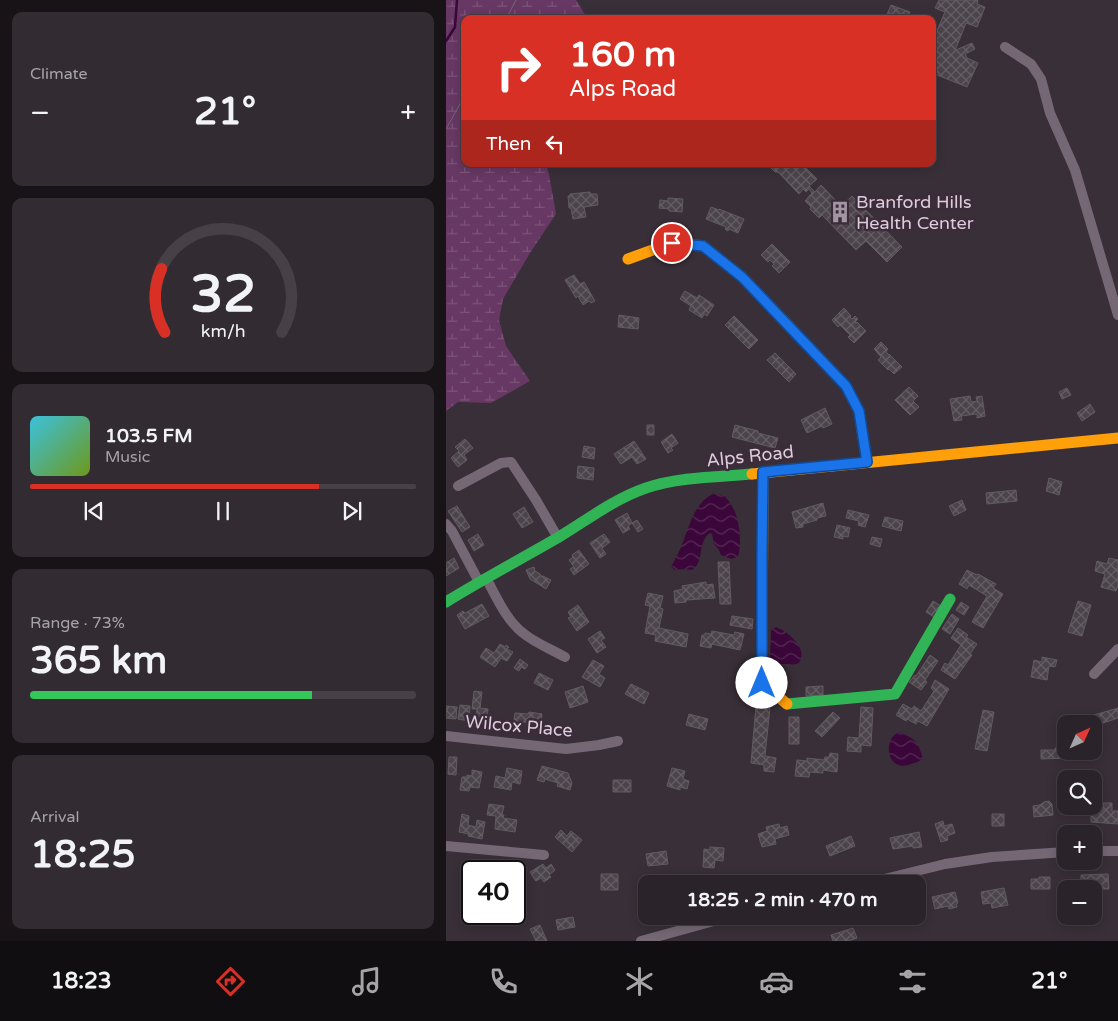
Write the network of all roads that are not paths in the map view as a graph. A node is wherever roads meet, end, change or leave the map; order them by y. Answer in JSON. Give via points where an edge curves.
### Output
{"nodes":[{"id":1,"x":1005,"y":47,"type":"dead end"},
{"id":2,"x":628,"y":259,"type":"dead end"},
{"id":3,"x":1118,"y":314,"type":"edge"},
{"id":4,"x":1118,"y":438,"type":"edge"},
{"id":5,"x":867,"y":462,"type":"junction"},
{"id":6,"x":763,"y":472,"type":"junction"},
{"id":7,"x":458,"y":486,"type":"dead end"},
{"id":8,"x":446,"y":524,"type":"edge"},
{"id":9,"x":558,"y":538,"type":"junction"},
{"id":10,"x":483,"y":580,"type":"junction"},
{"id":11,"x":950,"y":599,"type":"dead end"},
{"id":12,"x":446,"y":602,"type":"edge"},
{"id":13,"x":1118,"y":649,"type":"edge"},
{"id":14,"x":564,"y":656,"type":"dead end"},
{"id":15,"x":1094,"y":674,"type":"dead end"},
{"id":16,"x":446,"y":736,"type":"edge"},
{"id":17,"x":618,"y":741,"type":"dead end"},
{"id":18,"x":446,"y":846,"type":"edge"},
{"id":19,"x":1118,"y":850,"type":"edge"},
{"id":20,"x":1102,"y":851,"type":"edge"},
{"id":21,"x":1057,"y":853,"type":"edge"},
{"id":22,"x":544,"y":855,"type":"dead end"},
{"id":23,"x":901,"y":875,"type":"edge"},
{"id":24,"x":699,"y":925,"type":"edge"},
{"id":25,"x":641,"y":941,"type":"edge"}],
"edges":[{"from":1,"to":3,"type":"street","via":[[1032,64],[1041,79],[1050,113],[1075,170]]},
{"from":2,"to":5,"type":"street","via":[[672,243],[703,246],[742,277],[846,386],[859,411]]},
{"from":4,"to":5,"type":"street","name":"Alps Road"},
{"from":5,"to":6,"type":"street","name":"Alps Road"},
{"from":6,"to":9,"type":"street","name":"Alps Road","via":[[651,486]]},
{"from":6,"to":11,"type":"street","via":[[762,683],[787,704],[895,694]]},
{"from":7,"to":9,"type":"street","via":[[501,463],[511,462]]},
{"from":8,"to":10,"type":"street"},
{"from":9,"to":10,"type":"street","name":"Alps Road"},
{"from":10,"to":12,"type":"street","name":"Alps Road"},
{"from":10,"to":14,"type":"street","via":[[517,628]]},
{"from":13,"to":15,"type":"street"},
{"from":16,"to":17,"type":"street","name":"Wilcox Place","via":[[566,750]]},
{"from":18,"to":22,"type":"street"},
{"from":19,"to":20,"type":"street"},
{"from":21,"to":23,"type":"street","via":[[992,857]]},
{"from":24,"to":25,"type":"street"}]}
